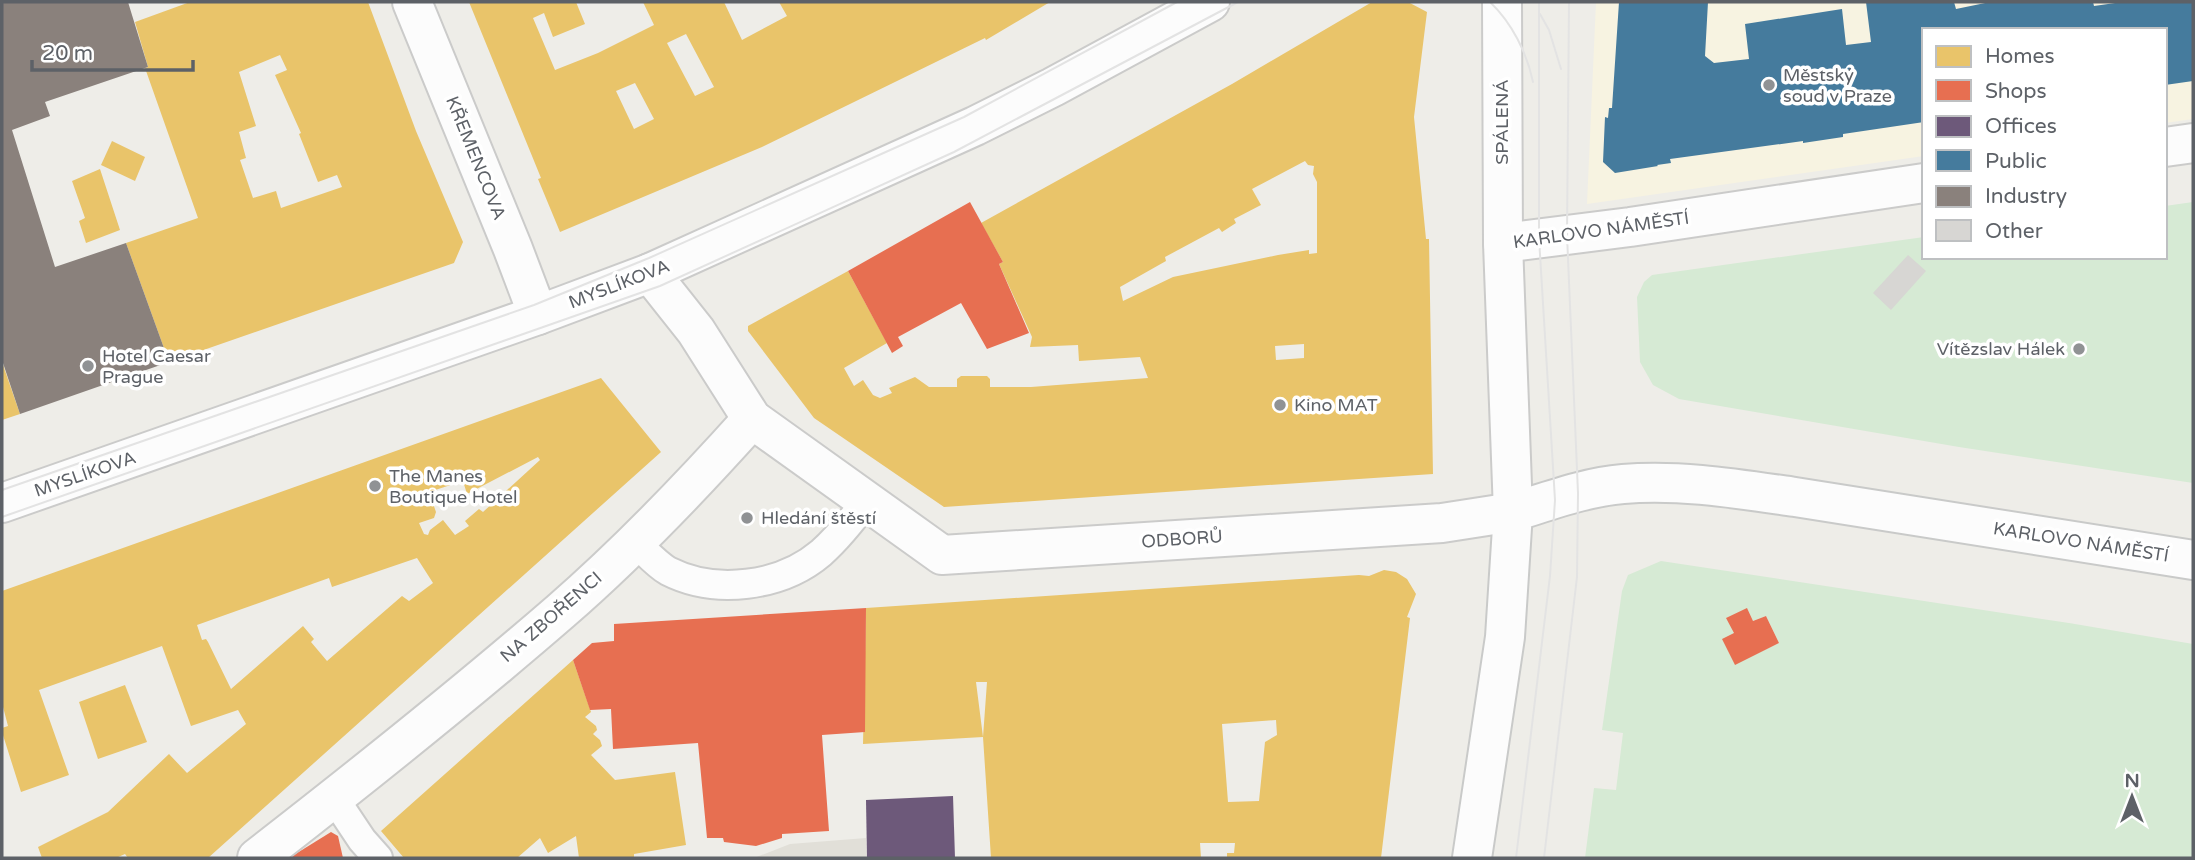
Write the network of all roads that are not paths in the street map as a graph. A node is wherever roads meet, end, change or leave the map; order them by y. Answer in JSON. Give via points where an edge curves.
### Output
{"nodes":[{"id":1,"x":412,"y":2,"type":"edge"},
{"id":2,"x":1210,"y":2,"type":"edge"},
{"id":3,"x":1500,"y":6,"type":"edge"},
{"id":4,"x":2193,"y":143,"type":"edge"},
{"id":5,"x":2167,"y":148,"type":"edge"},
{"id":6,"x":1922,"y":183,"type":"edge"},
{"id":7,"x":1503,"y":243,"type":"junction"},
{"id":8,"x":650,"y":273,"type":"junction"},
{"id":9,"x":538,"y":315,"type":"junction"},
{"id":10,"x":752,"y":419,"type":"junction"},
{"id":11,"x":867,"y":500,"type":"junction"},
{"id":12,"x":2,"y":503,"type":"edge"},
{"id":13,"x":1513,"y":512,"type":"junction"},
{"id":14,"x":635,"y":542,"type":"junction"},
{"id":15,"x":2193,"y":560,"type":"edge"},
{"id":16,"x":334,"y":798,"type":"junction"},
{"id":17,"x":257,"y":858,"type":"edge"},
{"id":18,"x":378,"y":858,"type":"edge"},
{"id":19,"x":1472,"y":858,"type":"edge"}],
"edges":[{"from":1,"to":9,"type":"street","name":"KŘEMENCOVA"},
{"from":2,"to":8,"type":"street","name":"MYSLÍKOVA","via":[[975,126]]},
{"from":3,"to":7,"type":"street","name":"SPÁLENÁ"},
{"from":4,"to":5,"type":"street"},
{"from":6,"to":7,"type":"street","name":"KARLOVO NÁMĚSTÍ"},
{"from":7,"to":13,"type":"street","name":"KARLOVO NÁMĚSTÍ"},
{"from":8,"to":9,"type":"street","name":"MYSLÍKOVA"},
{"from":8,"to":10,"type":"street","name":"ODBORŮ","via":[[696,331]]},
{"from":9,"to":12,"type":"street","name":"MYSLÍKOVA"},
{"from":10,"to":11,"type":"street","name":"ODBORŮ"},
{"from":10,"to":14,"type":"street","name":"NA ZBOŘENCI"},
{"from":11,"to":13,"type":"street","name":"ODBORŮ","via":[[942,555],[1442,523]]},
{"from":11,"to":14,"type":"lane","via":[[819,555],[782,575],[743,586],[696,581],[666,570]]},
{"from":13,"to":15,"type":"street","name":"KARLOVO NÁMĚSTÍ","via":[[1601,487],[1695,485]]},
{"from":13,"to":19,"type":"street","name":"KARLOVO NÁMĚSTÍ","via":[[1505,637]]},
{"from":14,"to":16,"type":"street","name":"NA ZBOŘENCI","via":[[562,610]]},
{"from":16,"to":17,"type":"street","name":"NA ZBOŘENCI"},
{"from":16,"to":18,"type":"lane"}]}
